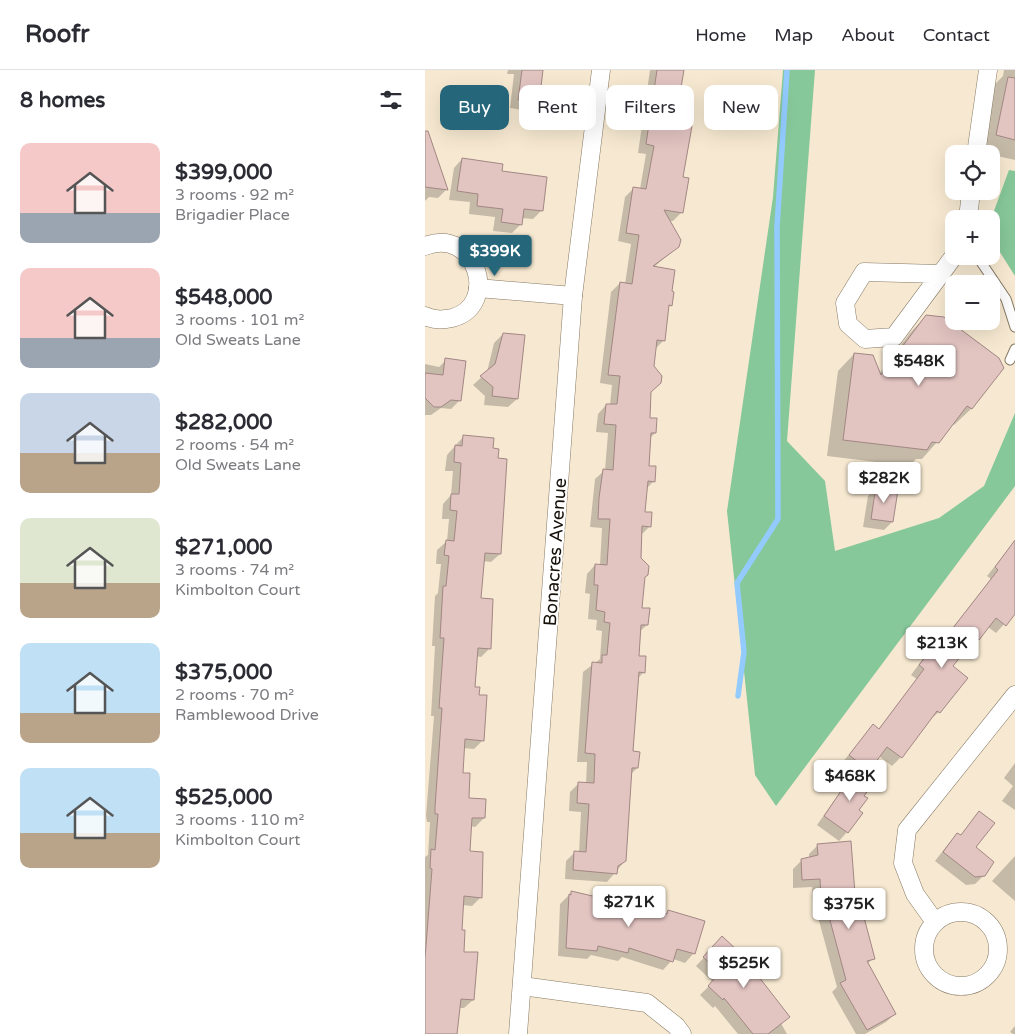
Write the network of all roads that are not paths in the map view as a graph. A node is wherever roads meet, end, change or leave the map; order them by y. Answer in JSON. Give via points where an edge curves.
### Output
{"nodes":[{"id":1,"x":601,"y":70,"type":"edge"},
{"id":2,"x":988,"y":70,"type":"edge"},
{"id":3,"x":977,"y":145,"type":"edge"},
{"id":4,"x":425,"y":246,"type":"edge"},
{"id":5,"x":948,"y":265,"type":"edge"},
{"id":6,"x":983,"y":265,"type":"edge"},
{"id":7,"x":941,"y":274,"type":"junction"},
{"id":8,"x":478,"y":288,"type":"junction"},
{"id":9,"x":573,"y":296,"type":"junction"},
{"id":10,"x":425,"y":316,"type":"edge"},
{"id":11,"x":1015,"y":327,"type":"edge"},
{"id":12,"x":1015,"y":349,"type":"edge"},
{"id":13,"x":1010,"y":360,"type":"dead end"},
{"id":14,"x":1015,"y":695,"type":"edge"},
{"id":15,"x":935,"y":922,"type":"junction"},
{"id":16,"x":522,"y":986,"type":"junction"},
{"id":17,"x":518,"y":1034,"type":"edge"},
{"id":18,"x":682,"y":1034,"type":"edge"}],
"edges":[{"from":1,"to":9,"type":"street","name":"Bonacres Avenue"},
{"from":2,"to":3,"type":"street"},
{"from":4,"to":8,"type":"street","via":[[445,243],[457,246],[475,264]]},
{"from":5,"to":7,"type":"street"},
{"from":6,"to":11,"type":"lane","via":[[1006,299]]},
{"from":7,"to":7,"type":"street","via":[[864,272],[845,303],[848,324],[865,339],[894,336]]},
{"from":8,"to":9,"type":"street"},
{"from":8,"to":10,"type":"street","via":[[474,300],[455,317],[442,320]]},
{"from":9,"to":16,"type":"street","name":"Bonacres Avenue"},
{"from":12,"to":13,"type":"lane"},
{"from":14,"to":15,"type":"street","via":[[907,830],[903,863],[915,894]]},
{"from":15,"to":15,"type":"street","via":[[924,944],[929,968],[937,977],[948,984],[961,986],[973,984],[992,970],[997,958],[996,935],[980,916],[957,911]]},
{"from":16,"to":17,"type":"street","name":"Bonacres Avenue"},
{"from":16,"to":18,"type":"street","via":[[647,1003]]}]}
